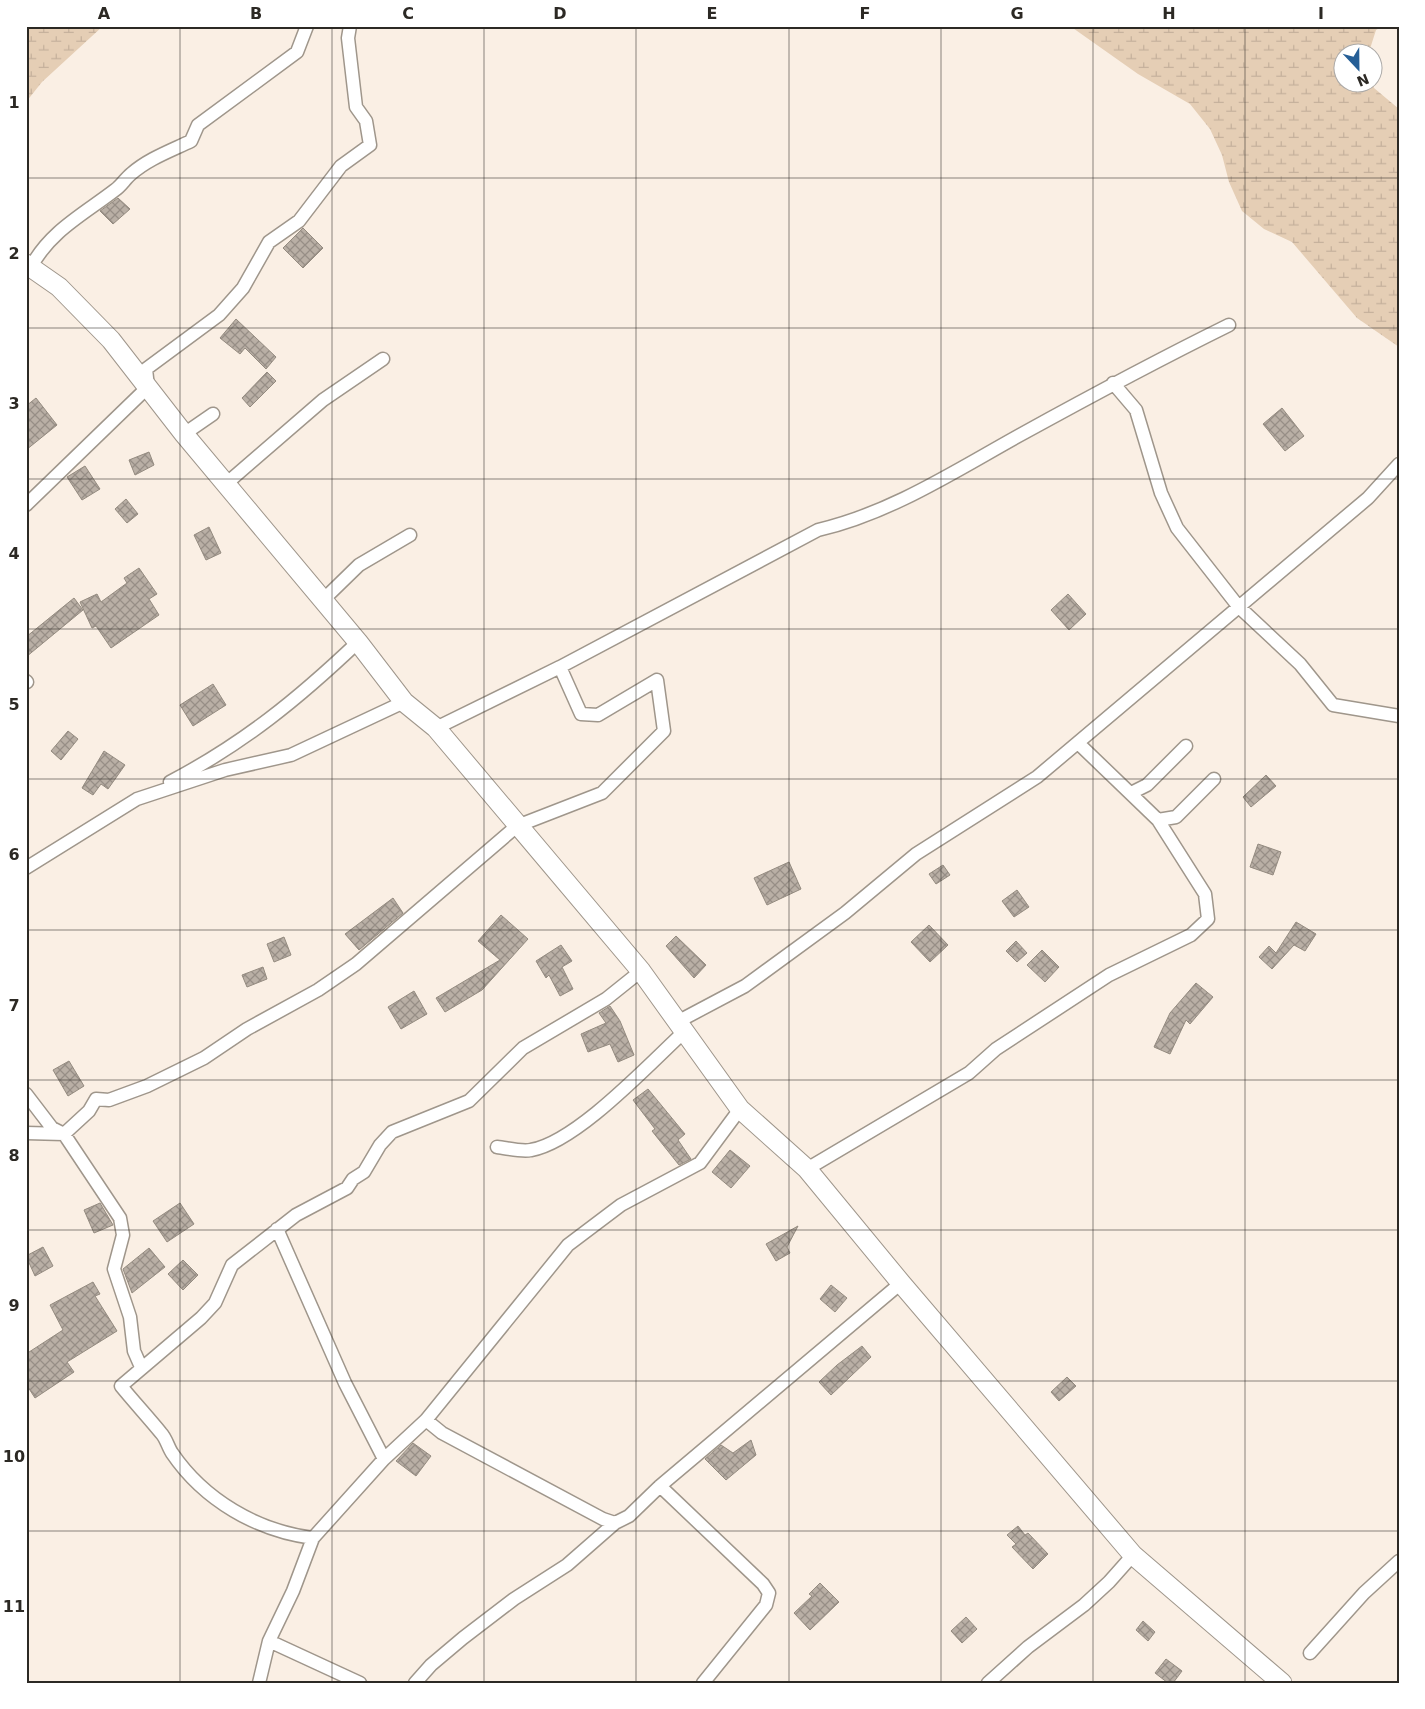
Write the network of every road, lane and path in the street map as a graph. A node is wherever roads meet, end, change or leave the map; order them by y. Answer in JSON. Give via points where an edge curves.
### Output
{"nodes":[{"id":1,"x":307,"y":26,"type":"edge"},
{"id":2,"x":350,"y":26,"type":"edge"},
{"id":3,"x":28,"y":266,"type":"edge"},
{"id":4,"x":1229,"y":325,"type":"dead end"},
{"id":5,"x":383,"y":359,"type":"dead end"},
{"id":6,"x":1114,"y":383,"type":"junction"},
{"id":7,"x":148,"y":387,"type":"junction"},
{"id":8,"x":213,"y":414,"type":"dead end"},
{"id":9,"x":184,"y":434,"type":"junction"},
{"id":10,"x":1399,"y":464,"type":"edge"},
{"id":11,"x":227,"y":483,"type":"junction"},
{"id":12,"x":26,"y":505,"type":"edge"},
{"id":13,"x":410,"y":535,"type":"dead end"},
{"id":14,"x":322,"y":600,"type":"junction"},
{"id":15,"x":1238,"y":606,"type":"junction"},
{"id":16,"x":358,"y":642,"type":"junction"},
{"id":17,"x":560,"y":667,"type":"junction"},
{"id":18,"x":404,"y":702,"type":"junction"},
{"id":19,"x":1399,"y":716,"type":"edge"},
{"id":20,"x":436,"y":728,"type":"junction"},
{"id":21,"x":1078,"y":743,"type":"junction"},
{"id":22,"x":1186,"y":746,"type":"dead end"},
{"id":23,"x":1214,"y":779,"type":"dead end"},
{"id":24,"x":1131,"y":793,"type":"junction"},
{"id":25,"x":137,"y":799,"type":"junction"},
{"id":26,"x":1158,"y":820,"type":"junction"},
{"id":27,"x":517,"y":826,"type":"junction"},
{"id":28,"x":26,"y":868,"type":"edge"},
{"id":29,"x":641,"y":971,"type":"junction"},
{"id":30,"x":682,"y":1026,"type":"junction"},
{"id":31,"x":26,"y":1094,"type":"edge"},
{"id":32,"x":740,"y":1109,"type":"junction"},
{"id":33,"x":26,"y":1133,"type":"edge"},
{"id":34,"x":64,"y":1134,"type":"junction"},
{"id":35,"x":497,"y":1147,"type":"dead end"},
{"id":36,"x":808,"y":1169,"type":"junction"},
{"id":37,"x":277,"y":1229,"type":"junction"},
{"id":38,"x":901,"y":1283,"type":"junction"},
{"id":39,"x":141,"y":1367,"type":"junction"},
{"id":40,"x":426,"y":1420,"type":"junction"},
{"id":41,"x":384,"y":1459,"type":"junction"},
{"id":42,"x":660,"y":1486,"type":"junction"},
{"id":43,"x":615,"y":1522,"type":"junction"},
{"id":44,"x":313,"y":1538,"type":"junction"},
{"id":45,"x":1133,"y":1555,"type":"junction"},
{"id":46,"x":1399,"y":1561,"type":"edge"},
{"id":47,"x":269,"y":1641,"type":"junction"},
{"id":48,"x":1310,"y":1653,"type":"dead end"},
{"id":49,"x":259,"y":1683,"type":"edge"},
{"id":50,"x":360,"y":1683,"type":"edge"},
{"id":51,"x":415,"y":1683,"type":"edge"},
{"id":52,"x":703,"y":1683,"type":"edge"},
{"id":53,"x":988,"y":1683,"type":"edge"},
{"id":54,"x":1282,"y":1683,"type":"edge"}],
"edges":[{"from":1,"to":3,"type":"street","via":[[298,52],[198,125],[191,141],[130,174],[116,190],[64,227],[41,248]]},
{"from":2,"to":7,"type":"street","via":[[348,38],[356,107],[366,121],[370,145],[341,166],[299,221],[269,242],[243,288],[219,315],[146,369]]},
{"from":3,"to":7,"type":"main road","via":[[59,287],[85,312]]},
{"from":4,"to":6,"type":"street"},
{"from":5,"to":11,"type":"street","via":[[323,400]]},
{"from":6,"to":15,"type":"street","via":[[1136,410],[1161,493],[1177,528]]},
{"from":6,"to":17,"type":"street","via":[[902,500],[852,522],[818,530]]},
{"from":7,"to":9,"type":"main road"},
{"from":7,"to":12,"type":"street"},
{"from":8,"to":9,"type":"street"},
{"from":9,"to":11,"type":"main road"},
{"from":10,"to":15,"type":"street","via":[[1368,498]]},
{"from":11,"to":14,"type":"main road"},
{"from":13,"to":14,"type":"street","via":[[359,565]]},
{"from":14,"to":16,"type":"main road"},
{"from":15,"to":19,"type":"street","via":[[1300,664],[1333,705]]},
{"from":15,"to":21,"type":"street"},
{"from":16,"to":18,"type":"main road"},
{"from":16,"to":25,"type":"street","via":[[267,722],[209,760]]},
{"from":17,"to":20,"type":"street"},
{"from":17,"to":27,"type":"street","via":[[582,714],[598,715],[657,680],[664,731],[602,793]]},
{"from":18,"to":20,"type":"main road"},
{"from":18,"to":25,"type":"street","via":[[291,755],[225,770]]},
{"from":20,"to":27,"type":"main road"},
{"from":21,"to":24,"type":"street"},
{"from":21,"to":30,"type":"street","via":[[1038,777],[916,854],[845,913],[745,986]]},
{"from":22,"to":24,"type":"street","via":[[1147,784]]},
{"from":23,"to":26,"type":"street","via":[[1176,817]]},
{"from":24,"to":26,"type":"street"},
{"from":25,"to":28,"type":"street"},
{"from":26,"to":36,"type":"street","via":[[1205,894],[1208,919],[1192,935],[1101,980],[996,1049],[969,1073]]},
{"from":27,"to":29,"type":"main road"},
{"from":27,"to":34,"type":"street","via":[[356,964],[326,985],[247,1029],[204,1058],[147,1086],[108,1100],[96,1099],[89,1111]]},
{"from":29,"to":30,"type":"main road"},
{"from":29,"to":37,"type":"street","via":[[606,999],[523,1048],[469,1101],[392,1132],[364,1172],[353,1179],[348,1188],[296,1215]]},
{"from":30,"to":32,"type":"main road"},
{"from":30,"to":35,"type":"street","via":[[592,1116],[563,1137],[531,1150]]},
{"from":31,"to":34,"type":"street","via":[[52,1128]]},
{"from":32,"to":36,"type":"main road"},
{"from":32,"to":40,"type":"street","via":[[700,1164],[621,1205],[568,1245]]},
{"from":33,"to":34,"type":"street"},
{"from":34,"to":39,"type":"street","via":[[120,1218],[123,1235],[114,1268],[130,1317],[134,1351]]},
{"from":36,"to":38,"type":"main road"},
{"from":37,"to":39,"type":"street","via":[[232,1264],[215,1303],[201,1318]]},
{"from":37,"to":41,"type":"street","via":[[345,1383]]},
{"from":38,"to":42,"type":"street"},
{"from":38,"to":45,"type":"main road"},
{"from":39,"to":44,"type":"street","via":[[121,1386],[163,1434],[172,1453],[207,1493],[223,1506],[274,1530]]},
{"from":40,"to":41,"type":"street"},
{"from":40,"to":43,"type":"street","via":[[442,1433],[603,1519]]},
{"from":41,"to":44,"type":"street"},
{"from":42,"to":43,"type":"street","via":[[629,1516]]},
{"from":42,"to":52,"type":"street","via":[[769,1593],[766,1605]]},
{"from":43,"to":51,"type":"street","via":[[567,1565],[514,1599],[463,1638]]},
{"from":44,"to":47,"type":"street"},
{"from":45,"to":53,"type":"street","via":[[1084,1605],[1028,1647]]},
{"from":45,"to":54,"type":"main road"},
{"from":46,"to":48,"type":"street"},
{"from":47,"to":49,"type":"street"},
{"from":47,"to":50,"type":"street"}]}
